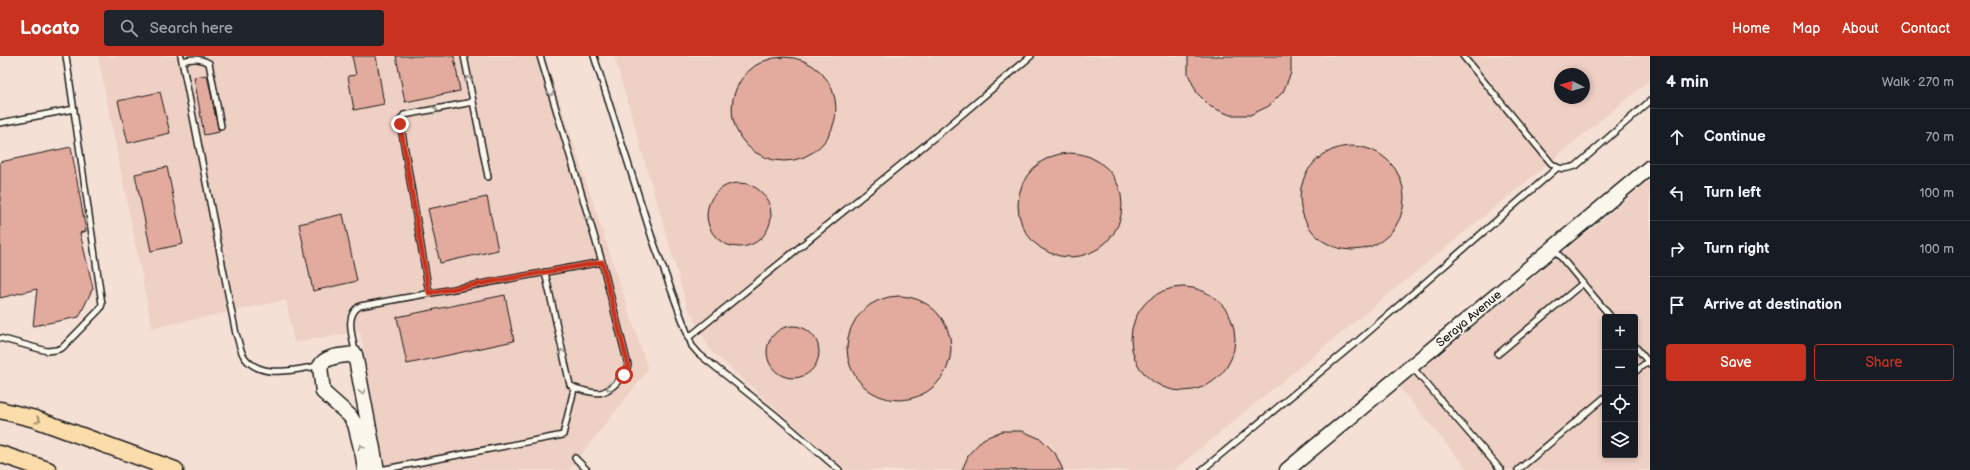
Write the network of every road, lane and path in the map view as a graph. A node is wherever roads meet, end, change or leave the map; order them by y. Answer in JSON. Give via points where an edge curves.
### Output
{"nodes":[{"id":1,"x":66,"y":56,"type":"edge"},
{"id":2,"x":464,"y":56,"type":"edge"},
{"id":3,"x":540,"y":56,"type":"edge"},
{"id":4,"x":594,"y":56,"type":"edge"},
{"id":5,"x":1032,"y":56,"type":"edge"},
{"id":6,"x":1463,"y":56,"type":"edge"},
{"id":7,"x":181,"y":59,"type":"edge"},
{"id":8,"x":1650,"y":101,"type":"edge"},
{"id":9,"x":473,"y":102,"type":"junction"},
{"id":10,"x":74,"y":109,"type":"junction"},
{"id":11,"x":0,"y":123,"type":"edge"},
{"id":12,"x":221,"y":126,"type":"dead end"},
{"id":13,"x":1650,"y":167,"type":"edge"},
{"id":14,"x":1557,"y":168,"type":"junction"},
{"id":15,"x":488,"y":177,"type":"dead end"},
{"id":16,"x":1554,"y":248,"type":"junction"},
{"id":17,"x":602,"y":262,"type":"junction"},
{"id":18,"x":545,"y":272,"type":"junction"},
{"id":19,"x":1583,"y":283,"type":"junction"},
{"id":20,"x":429,"y":293,"type":"junction"},
{"id":21,"x":1609,"y":314,"type":"edge"},
{"id":22,"x":0,"y":338,"type":"edge"},
{"id":23,"x":688,"y":338,"type":"junction"},
{"id":24,"x":1638,"y":349,"type":"edge"},
{"id":25,"x":355,"y":354,"type":"junction"},
{"id":26,"x":1498,"y":354,"type":"dead end"},
{"id":27,"x":1649,"y":362,"type":"edge"},
{"id":28,"x":320,"y":366,"type":"junction"},
{"id":29,"x":1412,"y":366,"type":"junction"},
{"id":30,"x":1638,"y":370,"type":"edge"},
{"id":31,"x":574,"y":388,"type":"junction"},
{"id":32,"x":1602,"y":400,"type":"edge"},
{"id":33,"x":0,"y":410,"type":"edge"},
{"id":34,"x":0,"y":454,"type":"edge"},
{"id":35,"x":575,"y":458,"type":"dead end"},
{"id":36,"x":48,"y":470,"type":"edge"},
{"id":37,"x":175,"y":470,"type":"edge"},
{"id":38,"x":365,"y":470,"type":"edge"},
{"id":39,"x":378,"y":470,"type":"edge"},
{"id":40,"x":587,"y":470,"type":"edge"},
{"id":41,"x":839,"y":470,"type":"edge"},
{"id":42,"x":1202,"y":470,"type":"edge"},
{"id":43,"x":1287,"y":470,"type":"edge"},
{"id":44,"x":1501,"y":470,"type":"edge"},
{"id":45,"x":1518,"y":470,"type":"edge"}],
"edges":[{"from":1,"to":10,"type":"lane"},
{"from":9,"to":2,"type":"lane","one_way":true},
{"from":3,"to":17,"type":"lane","one_way":true},
{"from":4,"to":23,"type":"lane","via":[[652,238]]},
{"from":5,"to":23,"type":"lane"},
{"from":6,"to":14,"type":"lane"},
{"from":7,"to":12,"type":"lane","via":[[200,58],[209,63]]},
{"from":7,"to":28,"type":"lane","via":[[236,334],[244,357],[263,370],[277,372]]},
{"from":8,"to":14,"type":"lane","via":[[1576,166],[1564,170]]},
{"from":9,"to":15,"type":"lane"},
{"from":20,"to":9,"type":"lane","one_way":true,"via":[[400,121],[404,115]]},
{"from":10,"to":11,"type":"lane"},
{"from":10,"to":22,"type":"lane","via":[[102,304],[62,348],[47,351]]},
{"from":13,"to":16,"type":"street","name":"Seraya Avenue"},
{"from":14,"to":42,"type":"lane","via":[[1359,340]]},
{"from":16,"to":19,"type":"lane"},
{"from":16,"to":29,"type":"street","name":"Seraya Avenue"},
{"from":17,"to":18,"type":"lane"},
{"from":17,"to":31,"type":"lane","one_way":true,"via":[[628,365],[605,392]]},
{"from":18,"to":20,"type":"lane"},
{"from":31,"to":18,"type":"lane","one_way":true,"via":[[568,381]]},
{"from":19,"to":21,"type":"lane"},
{"from":19,"to":26,"type":"lane"},
{"from":20,"to":25,"type":"lane","via":[[354,309],[350,319]]},
{"from":23,"to":41,"type":"lane","via":[[699,354]]},
{"from":24,"to":27,"type":"lane"},
{"from":25,"to":28,"type":"street","via":[[330,358]]},
{"from":25,"to":39,"type":"street","one_way":true},
{"from":27,"to":30,"type":"lane"},
{"from":38,"to":28,"type":"street","one_way":true,"via":[[355,424],[350,416],[323,392]]},
{"from":29,"to":43,"type":"street","name":"Seraya Avenue"},
{"from":29,"to":44,"type":"lane"},
{"from":31,"to":39,"type":"lane","via":[[563,435]]},
{"from":32,"to":45,"type":"lane"},
{"from":33,"to":37,"type":"main road","one_way":true,"via":[[35,419]]},
{"from":34,"to":36,"type":"main road"},
{"from":35,"to":40,"type":"lane"}]}
